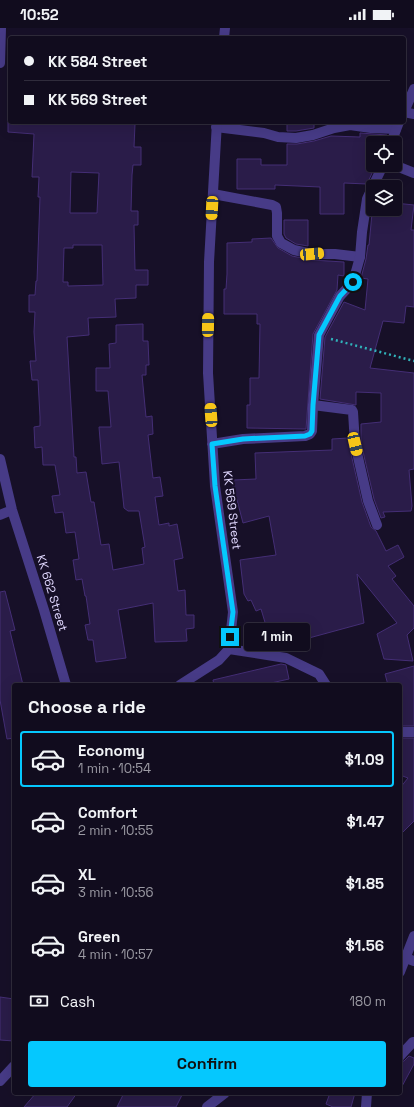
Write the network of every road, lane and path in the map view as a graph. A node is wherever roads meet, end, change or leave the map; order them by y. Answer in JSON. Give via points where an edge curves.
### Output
{"nodes":[{"id":1,"x":1,"y":28,"type":"edge"},
{"id":2,"x":0,"y":63,"type":"edge"},
{"id":3,"x":414,"y":89,"type":"edge"},
{"id":4,"x":406,"y":107,"type":"edge"},
{"id":5,"x":216,"y":125,"type":"edge"},
{"id":6,"x":398,"y":126,"type":"edge"},
{"id":7,"x":394,"y":136,"type":"edge"},
{"id":8,"x":402,"y":168,"type":"edge"},
{"id":9,"x":380,"y":172,"type":"edge"},
{"id":10,"x":414,"y":173,"type":"edge"},
{"id":11,"x":213,"y":194,"type":"junction"},
{"id":12,"x":360,"y":257,"type":"junction"},
{"id":13,"x":319,"y":335,"type":"junction"},
{"id":14,"x":414,"y":361,"type":"edge"},
{"id":15,"x":313,"y":405,"type":"junction"},
{"id":16,"x":212,"y":444,"type":"junction"},
{"id":17,"x":0,"y":459,"type":"edge"},
{"id":18,"x":12,"y":510,"type":"junction"},
{"id":19,"x":0,"y":515,"type":"edge"},
{"id":20,"x":377,"y":525,"type":"dead end"},
{"id":21,"x":229,"y":649,"type":"junction"},
{"id":22,"x":65,"y":683,"type":"edge"},
{"id":23,"x":183,"y":683,"type":"edge"},
{"id":24,"x":325,"y":683,"type":"edge"},
{"id":25,"x":402,"y":732,"type":"edge"},
{"id":26,"x":414,"y":732,"type":"edge"},
{"id":27,"x":414,"y":936,"type":"edge"},
{"id":28,"x":410,"y":959,"type":"edge"},
{"id":29,"x":402,"y":969,"type":"edge"},
{"id":30,"x":413,"y":1042,"type":"dead end"},
{"id":31,"x":402,"y":1054,"type":"edge"},
{"id":32,"x":12,"y":1068,"type":"edge"},
{"id":33,"x":0,"y":1081,"type":"edge"},
{"id":34,"x":222,"y":1095,"type":"edge"},
{"id":35,"x":367,"y":1095,"type":"edge"},
{"id":36,"x":207,"y":1107,"type":"edge"},
{"id":37,"x":366,"y":1107,"type":"edge"}],
"edges":[{"from":1,"to":2,"type":"street"},
{"from":3,"to":4,"type":"street"},
{"from":5,"to":6,"type":"street","via":[[296,138],[350,125],[371,128]]},
{"from":5,"to":11,"type":"street","name":"KK 569 Street"},
{"from":6,"to":7,"type":"street"},
{"from":8,"to":10,"type":"street"},
{"from":9,"to":12,"type":"street","via":[[367,199]]},
{"from":11,"to":12,"type":"street","via":[[276,207],[277,236],[281,243],[294,250],[312,254]]},
{"from":11,"to":16,"type":"street","name":"KK 569 Street","via":[[209,262],[208,373]]},
{"from":12,"to":13,"type":"street","via":[[353,282],[340,296]]},
{"from":13,"to":14,"type":"path"},
{"from":13,"to":15,"type":"street"},
{"from":15,"to":16,"type":"street","via":[[312,431],[305,436],[243,439]]},
{"from":15,"to":20,"type":"street","via":[[352,410],[355,444],[368,501]]},
{"from":16,"to":21,"type":"street","name":"KK 569 Street","via":[[215,486],[233,612]]},
{"from":17,"to":18,"type":"street","name":"KK 662 Street"},
{"from":18,"to":19,"type":"street"},
{"from":18,"to":22,"type":"street","name":"KK 662 Street"},
{"from":21,"to":23,"type":"street","via":[[218,660]]},
{"from":21,"to":24,"type":"street","via":[[286,658],[320,674]]},
{"from":25,"to":26,"type":"street"},
{"from":27,"to":28,"type":"street"},
{"from":28,"to":29,"type":"street"},
{"from":30,"to":31,"type":"street"},
{"from":32,"to":33,"type":"street"},
{"from":34,"to":36,"type":"street"},
{"from":35,"to":37,"type":"street"}]}
